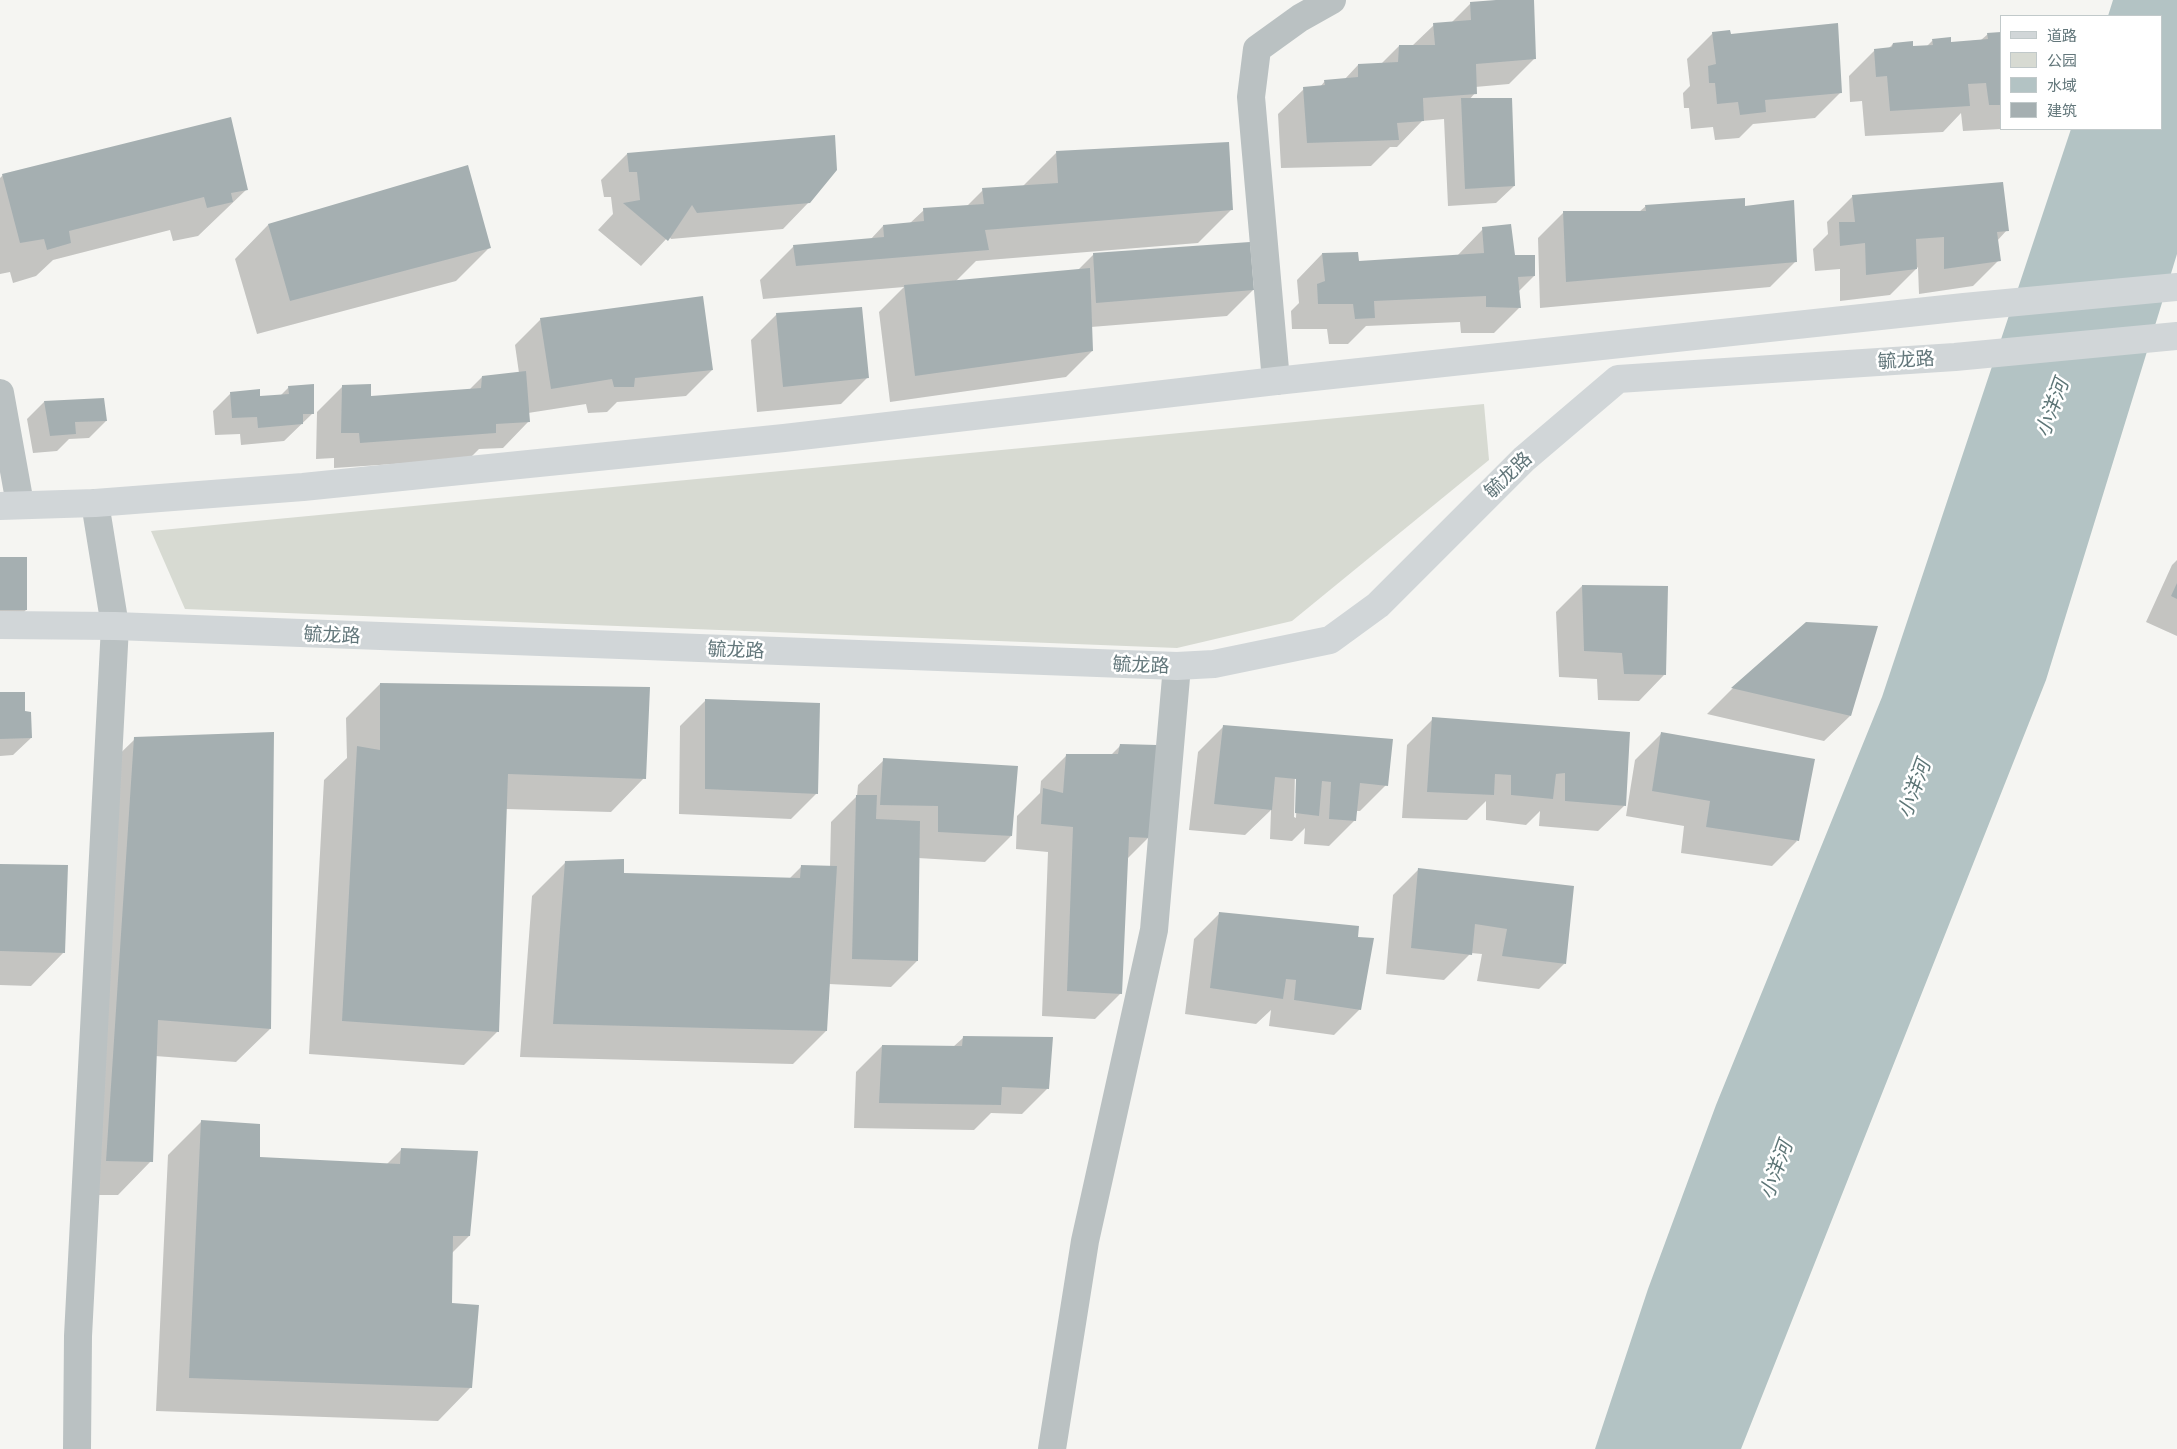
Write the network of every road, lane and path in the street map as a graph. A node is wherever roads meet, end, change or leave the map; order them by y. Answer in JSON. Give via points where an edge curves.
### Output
{"nodes":[{"id":1,"x":1332,"y":0,"type":"edge"},
{"id":2,"x":2177,"y":287,"type":"edge"},
{"id":3,"x":2177,"y":336,"type":"edge"},
{"id":4,"x":1276,"y":381,"type":"junction"},
{"id":5,"x":0,"y":393,"type":"edge"},
{"id":6,"x":95,"y":503,"type":"junction"},
{"id":7,"x":10,"y":505,"type":"edge"},
{"id":8,"x":0,"y":625,"type":"edge"},
{"id":9,"x":114,"y":626,"type":"junction"},
{"id":10,"x":1177,"y":666,"type":"junction"},
{"id":11,"x":77,"y":1449,"type":"edge"},
{"id":12,"x":1052,"y":1449,"type":"edge"}],
"edges":[{"from":1,"to":4,"type":"street","via":[[1257,49],[1251,97]]},
{"from":2,"to":4,"type":"main road"},
{"from":3,"to":10,"type":"main road","name":"毓龙路","via":[[1955,357],[1618,379],[1524,459],[1378,605],[1330,640],[1214,664]]},
{"from":4,"to":6,"type":"main road","via":[[784,438],[302,487]]},
{"from":5,"to":7,"type":"street"},
{"from":6,"to":7,"type":"main road"},
{"from":6,"to":9,"type":"street"},
{"from":8,"to":9,"type":"main road","name":"毓龙路"},
{"from":9,"to":10,"type":"main road","name":"毓龙路"},
{"from":9,"to":11,"type":"street","via":[[78,1336]]},
{"from":10,"to":12,"type":"street","via":[[1154,930],[1085,1241]]}]}
